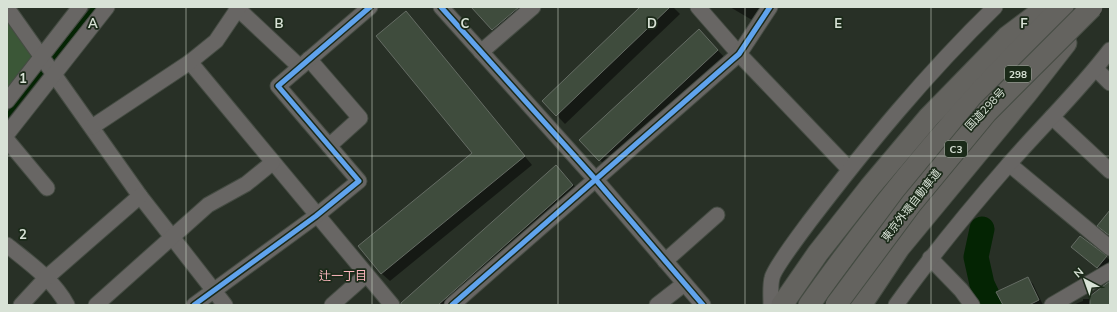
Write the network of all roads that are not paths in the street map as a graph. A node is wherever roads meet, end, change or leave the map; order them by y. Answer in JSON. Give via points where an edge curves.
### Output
{"nodes":[{"id":1,"x":80,"y":7,"type":"edge"},
{"id":2,"x":107,"y":7,"type":"edge"},
{"id":3,"x":238,"y":7,"type":"edge"},
{"id":4,"x":370,"y":7,"type":"edge"},
{"id":5,"x":441,"y":7,"type":"edge"},
{"id":6,"x":533,"y":7,"type":"edge"},
{"id":7,"x":698,"y":7,"type":"edge"},
{"id":8,"x":770,"y":7,"type":"edge"},
{"id":9,"x":995,"y":7,"type":"edge"},
{"id":10,"x":1047,"y":7,"type":"edge"},
{"id":11,"x":1055,"y":7,"type":"edge"},
{"id":12,"x":1063,"y":7,"type":"edge"},
{"id":13,"x":1086,"y":7,"type":"edge"},
{"id":14,"x":1092,"y":7,"type":"edge"},
{"id":15,"x":7,"y":8,"type":"edge"},
{"id":16,"x":1110,"y":50,"type":"edge"},
{"id":17,"x":481,"y":52,"type":"junction"},
{"id":18,"x":739,"y":54,"type":"junction"},
{"id":19,"x":190,"y":62,"type":"junction"},
{"id":20,"x":304,"y":63,"type":"junction"},
{"id":21,"x":48,"y":66,"type":"junction"},
{"id":22,"x":1096,"y":69,"type":"junction"},
{"id":23,"x":1110,"y":83,"type":"edge"},
{"id":24,"x":7,"y":101,"type":"edge"},
{"id":25,"x":1052,"y":117,"type":"junction"},
{"id":26,"x":92,"y":127,"type":"junction"},
{"id":27,"x":7,"y":134,"type":"edge"},
{"id":28,"x":7,"y":140,"type":"edge"},
{"id":29,"x":329,"y":146,"type":"junction"},
{"id":30,"x":272,"y":163,"type":"junction"},
{"id":31,"x":1009,"y":164,"type":"junction"},
{"id":32,"x":849,"y":169,"type":"junction"},
{"id":33,"x":1110,"y":172,"type":"edge"},
{"id":34,"x":596,"y":180,"type":"junction"},
{"id":35,"x":47,"y":188,"type":"dead end"},
{"id":36,"x":140,"y":196,"type":"junction"},
{"id":37,"x":717,"y":215,"type":"dead end"},
{"id":38,"x":316,"y":216,"type":"junction"},
{"id":39,"x":172,"y":237,"type":"junction"},
{"id":40,"x":7,"y":244,"type":"edge"},
{"id":41,"x":1110,"y":248,"type":"edge"},
{"id":42,"x":930,"y":258,"type":"junction"},
{"id":43,"x":666,"y":261,"type":"junction"},
{"id":44,"x":1110,"y":271,"type":"edge"},
{"id":45,"x":366,"y":275,"type":"junction"},
{"id":46,"x":46,"y":278,"type":"junction"},
{"id":47,"x":684,"y":284,"type":"junction"},
{"id":48,"x":214,"y":290,"type":"junction"},
{"id":49,"x":1055,"y":304,"type":"edge"},
{"id":50,"x":21,"y":305,"type":"edge"},
{"id":51,"x":68,"y":305,"type":"edge"},
{"id":52,"x":96,"y":305,"type":"edge"},
{"id":53,"x":194,"y":305,"type":"edge"},
{"id":54,"x":225,"y":305,"type":"edge"},
{"id":55,"x":332,"y":305,"type":"edge"},
{"id":56,"x":392,"y":305,"type":"edge"},
{"id":57,"x":452,"y":305,"type":"edge"},
{"id":58,"x":657,"y":305,"type":"edge"},
{"id":59,"x":703,"y":305,"type":"edge"},
{"id":60,"x":771,"y":305,"type":"edge"},
{"id":61,"x":782,"y":305,"type":"edge"},
{"id":62,"x":809,"y":305,"type":"edge"},
{"id":63,"x":836,"y":305,"type":"edge"},
{"id":64,"x":861,"y":305,"type":"edge"},
{"id":65,"x":896,"y":305,"type":"edge"},
{"id":66,"x":972,"y":305,"type":"edge"}],
"edges":[{"from":1,"to":21,"type":"street"},
{"from":2,"to":21,"type":"street"},
{"from":3,"to":19,"type":"street","via":[[216,41]]},
{"from":3,"to":20,"type":"street"},
{"from":4,"to":20,"type":"street"},
{"from":5,"to":17,"type":"street"},
{"from":6,"to":17,"type":"street"},
{"from":7,"to":18,"type":"street"},
{"from":8,"to":18,"type":"street"},
{"from":9,"to":32,"type":"street","via":[[946,54]]},
{"from":10,"to":61,"type":"highway","via":[[1007,37],[929,118],[818,253]]},
{"from":11,"to":13,"type":"highway","name":"国道298号","number":"298","via":[[947,137],[990,103]]},
{"from":12,"to":62,"type":"highway","name":"東京外環自動車道","number":"C3","via":[[1019,49],[929,148],[855,240]]},
{"from":14,"to":63,"type":"highway","name":"東京外環自動車道","number":"C3","bridge":true,"via":[[987,112],[911,204]]},
{"from":14,"to":64,"type":"highway","via":[[1027,93],[899,248]]},
{"from":15,"to":21,"type":"street"},
{"from":16,"to":22,"type":"street"},
{"from":17,"to":34,"type":"street"},
{"from":18,"to":32,"type":"street"},
{"from":18,"to":34,"type":"street"},
{"from":19,"to":26,"type":"street"},
{"from":19,"to":30,"type":"street"},
{"from":20,"to":29,"type":"street","via":[[278,86]]},
{"from":20,"to":29,"type":"street","via":[[360,118]]},
{"from":21,"to":24,"type":"street"},
{"from":21,"to":26,"type":"street"},
{"from":21,"to":27,"type":"street"},
{"from":22,"to":23,"type":"street"},
{"from":22,"to":25,"type":"street"},
{"from":25,"to":31,"type":"street"},
{"from":25,"to":33,"type":"street"},
{"from":26,"to":36,"type":"street"},
{"from":28,"to":35,"type":"street"},
{"from":29,"to":38,"type":"street","via":[[359,181]]},
{"from":30,"to":38,"type":"street"},
{"from":30,"to":39,"type":"street","via":[[246,184],[208,205]]},
{"from":31,"to":41,"type":"street"},
{"from":31,"to":42,"type":"street"},
{"from":32,"to":60,"type":"street","via":[[793,243],[772,277]]},
{"from":34,"to":43,"type":"street"},
{"from":34,"to":57,"type":"street"},
{"from":36,"to":39,"type":"street"},
{"from":36,"to":46,"type":"street"},
{"from":37,"to":43,"type":"street"},
{"from":38,"to":45,"type":"street"},
{"from":38,"to":48,"type":"street"},
{"from":39,"to":48,"type":"street"},
{"from":39,"to":52,"type":"street"},
{"from":40,"to":46,"type":"street"},
{"from":42,"to":65,"type":"street"},
{"from":42,"to":66,"type":"street"},
{"from":43,"to":47,"type":"street"},
{"from":44,"to":49,"type":"street"},
{"from":45,"to":55,"type":"street"},
{"from":45,"to":56,"type":"street"},
{"from":46,"to":50,"type":"street"},
{"from":46,"to":51,"type":"street"},
{"from":47,"to":58,"type":"street"},
{"from":47,"to":59,"type":"street"},
{"from":48,"to":53,"type":"street"},
{"from":48,"to":54,"type":"street"}]}
